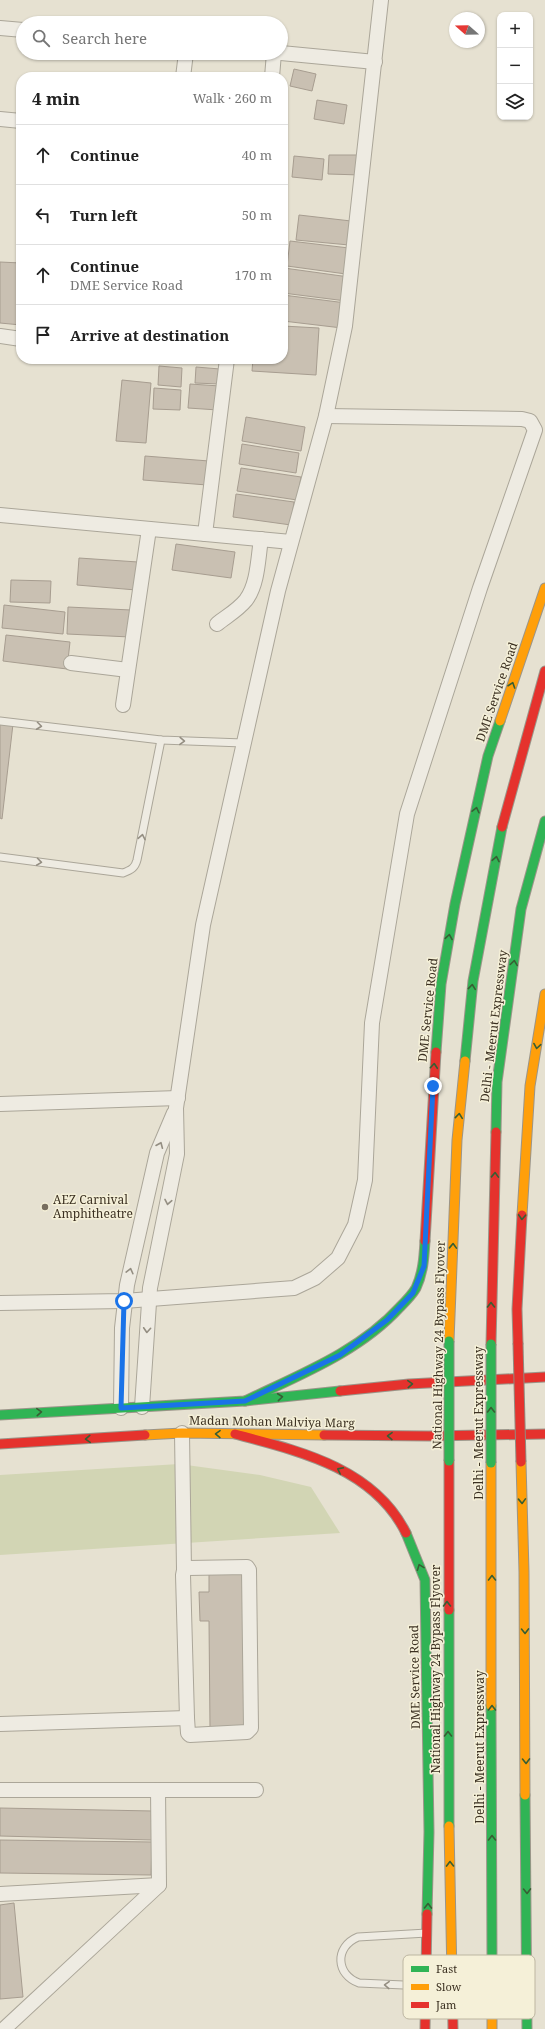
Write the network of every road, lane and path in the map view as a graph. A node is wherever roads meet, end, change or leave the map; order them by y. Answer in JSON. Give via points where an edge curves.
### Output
{"nodes":[{"id":1,"x":381,"y":0,"type":"edge"},
{"id":2,"x":0,"y":28,"type":"edge"},
{"id":3,"x":16,"y":29,"type":"edge"},
{"id":4,"x":288,"y":54,"type":"edge"},
{"id":5,"x":185,"y":60,"type":"edge"},
{"id":6,"x":273,"y":60,"type":"edge"},
{"id":7,"x":375,"y":62,"type":"junction"},
{"id":8,"x":184,"y":72,"type":"edge"},
{"id":9,"x":272,"y":72,"type":"edge"},
{"id":10,"x":0,"y":119,"type":"edge"},
{"id":11,"x":16,"y":121,"type":"edge"},
{"id":12,"x":0,"y":336,"type":"edge"},
{"id":13,"x":16,"y":338,"type":"edge"},
{"id":14,"x":225,"y":364,"type":"edge"},
{"id":15,"x":326,"y":416,"type":"junction"},
{"id":16,"x":0,"y":514,"type":"edge"},
{"id":17,"x":149,"y":529,"type":"junction"},
{"id":18,"x":205,"y":534,"type":"junction"},
{"id":19,"x":261,"y":539,"type":"junction"},
{"id":20,"x":291,"y":542,"type":"junction"},
{"id":21,"x":545,"y":588,"type":"edge"},
{"id":22,"x":217,"y":624,"type":"dead end"},
{"id":23,"x":70,"y":663,"type":"dead end"},
{"id":24,"x":128,"y":670,"type":"junction"},
{"id":25,"x":544,"y":675,"type":"edge"},
{"id":26,"x":123,"y":704,"type":"dead end"},
{"id":27,"x":0,"y":721,"type":"edge"},
{"id":28,"x":161,"y":740,"type":"junction"},
{"id":29,"x":243,"y":743,"type":"junction"},
{"id":30,"x":545,"y":821,"type":"edge"},
{"id":31,"x":0,"y":857,"type":"edge"},
{"id":32,"x":545,"y":994,"type":"edge"},
{"id":33,"x":177,"y":1103,"type":"junction"},
{"id":34,"x":0,"y":1104,"type":"edge"},
{"id":35,"x":150,"y":1299,"type":"junction"},
{"id":36,"x":124,"y":1301,"type":"junction"},
{"id":37,"x":0,"y":1303,"type":"edge"},
{"id":38,"x":545,"y":1378,"type":"edge"},
{"id":39,"x":245,"y":1401,"type":"junction"},
{"id":40,"x":142,"y":1407,"type":"junction"},
{"id":41,"x":121,"y":1408,"type":"junction"},
{"id":42,"x":0,"y":1415,"type":"edge"},
{"id":43,"x":182,"y":1433,"type":"junction"},
{"id":44,"x":235,"y":1434,"type":"junction"},
{"id":45,"x":545,"y":1434,"type":"edge"},
{"id":46,"x":0,"y":1444,"type":"edge"},
{"id":47,"x":184,"y":1570,"type":"junction"},
{"id":48,"x":187,"y":1718,"type":"junction"},
{"id":49,"x":0,"y":1724,"type":"edge"},
{"id":50,"x":0,"y":1790,"type":"edge"},
{"id":51,"x":158,"y":1790,"type":"junction"},
{"id":52,"x":256,"y":1790,"type":"dead end"},
{"id":53,"x":159,"y":1885,"type":"junction"},
{"id":54,"x":0,"y":1894,"type":"edge"},
{"id":55,"x":427,"y":1933,"type":"junction"},
{"id":56,"x":427,"y":1955,"type":"edge"},
{"id":57,"x":452,"y":1955,"type":"edge"},
{"id":58,"x":492,"y":1955,"type":"edge"},
{"id":59,"x":527,"y":1955,"type":"edge"},
{"id":60,"x":403,"y":1985,"type":"edge"},
{"id":61,"x":425,"y":2019,"type":"edge"},
{"id":62,"x":453,"y":2019,"type":"edge"},
{"id":63,"x":4,"y":2029,"type":"edge"},
{"id":64,"x":425,"y":2029,"type":"edge"},
{"id":65,"x":453,"y":2029,"type":"edge"}],
"edges":[{"from":1,"to":7,"type":"street"},
{"from":2,"to":3,"type":"street"},
{"from":4,"to":7,"type":"street"},
{"from":5,"to":8,"type":"street"},
{"from":6,"to":9,"type":"street"},
{"from":7,"to":15,"type":"street","via":[[345,326]]},
{"from":10,"to":11,"type":"street"},
{"from":12,"to":13,"type":"street"},
{"from":14,"to":18,"type":"street"},
{"from":15,"to":20,"type":"street"},
{"from":15,"to":35,"type":"street","via":[[522,419],[530,421],[535,430],[480,588],[407,814],[372,1023],[365,1180],[355,1224],[338,1258],[315,1278],[294,1288]]},
{"from":16,"to":17,"type":"street"},
{"from":17,"to":18,"type":"street"},
{"from":17,"to":24,"type":"street"},
{"from":18,"to":19,"type":"street"},
{"from":19,"to":20,"type":"street"},
{"from":19,"to":22,"type":"street","via":[[250,594],[240,606]]},
{"from":20,"to":29,"type":"street"},
{"from":39,"to":21,"type":"main road","name":"DME Service Road","one_way":true,"via":[[340,1355],[387,1320],[413,1293],[424,1266],[441,984],[455,904],[488,756]]},
{"from":23,"to":24,"type":"street"},
{"from":24,"to":26,"type":"street"},
{"from":57,"to":25,"type":"main road","name":"National Highway 24 Bypass Flyover","one_way":true,"bridge":true,"via":[[447,1592],[449,1341],[457,1140],[473,981],[501,832]]},
{"from":27,"to":28,"type":"lane","one_way":true},
{"from":28,"to":29,"type":"lane","one_way":true},
{"from":31,"to":28,"type":"lane","one_way":true,"via":[[123,873],[130,870],[138,860]]},
{"from":29,"to":33,"type":"street","via":[[203,925]]},
{"from":58,"to":30,"type":"main road","name":"Delhi - Meerut Expressway","one_way":true,"bridge":true,"via":[[491,1344],[497,1082],[521,909]]},
{"from":32,"to":59,"type":"main road","one_way":true,"bridge":true,"via":[[530,1086],[517,1302],[524,1572]]},
{"from":33,"to":34,"type":"street"},
{"from":33,"to":35,"type":"street","one_way":true,"via":[[177,1154],[150,1288]]},
{"from":36,"to":33,"type":"street","one_way":true,"via":[[157,1153]]},
{"from":35,"to":36,"type":"street"},
{"from":35,"to":40,"type":"street","one_way":true},
{"from":36,"to":37,"type":"street"},
{"from":36,"to":41,"type":"street"},
{"from":39,"to":38,"type":"main road","name":"Madan Mohan Malviya Marg","one_way":true,"via":[[409,1384]]},
{"from":39,"to":40,"type":"main road","name":"Madan Mohan Malviya Marg"},
{"from":40,"to":41,"type":"main road","name":"Madan Mohan Malviya Marg"},
{"from":42,"to":41,"type":"main road","name":"Madan Mohan Malviya Marg","one_way":true},
{"from":44,"to":43,"type":"main road","name":"Madan Mohan Malviya Marg","one_way":true},
{"from":43,"to":46,"type":"main road","name":"Madan Mohan Malviya Marg","one_way":true},
{"from":43,"to":47,"type":"street"},
{"from":45,"to":44,"type":"main road","name":"Madan Mohan Malviya Marg","one_way":true},
{"from":55,"to":44,"type":"main road","name":"DME Service Road","one_way":true,"via":[[429,1832],[425,1580],[412,1544],[401,1523],[387,1506],[369,1488],[350,1475],[309,1454]]},
{"from":47,"to":48,"type":"street"},
{"from":47,"to":48,"type":"street","via":[[243,1566],[249,1570],[252,1724],[247,1732],[190,1734]]},
{"from":48,"to":49,"type":"street"},
{"from":50,"to":51,"type":"street"},
{"from":51,"to":52,"type":"street"},
{"from":51,"to":53,"type":"street"},
{"from":53,"to":54,"type":"street"},
{"from":53,"to":63,"type":"street"},
{"from":55,"to":56,"type":"main road","name":"DME Service Road"},
{"from":60,"to":55,"type":"lane","one_way":true,"via":[[359,1983],[350,1980],[342,1967],[341,1956],[349,1941],[358,1937]]},
{"from":61,"to":64,"type":"main road","name":"DME Service Road"},
{"from":65,"to":62,"type":"main road","name":"National Highway 24 Bypass Flyover","one_way":true,"bridge":true}]}
